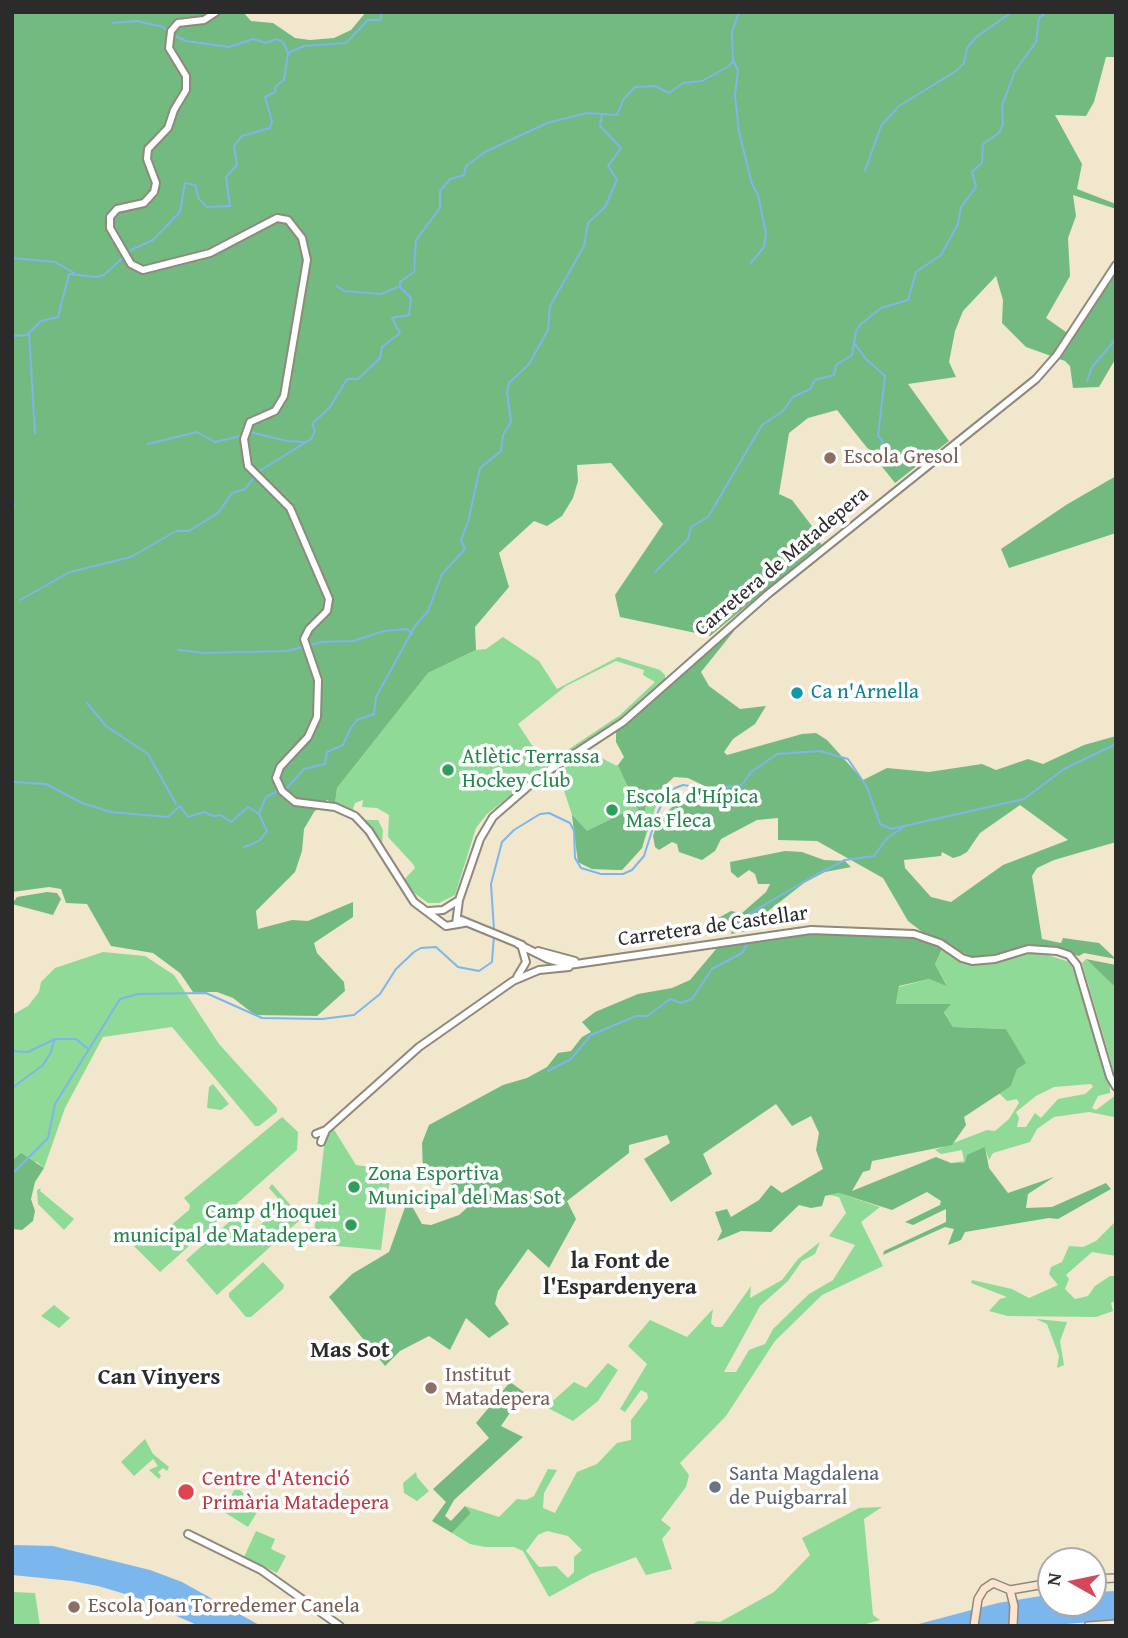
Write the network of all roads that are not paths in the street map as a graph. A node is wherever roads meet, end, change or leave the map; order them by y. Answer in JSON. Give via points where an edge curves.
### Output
{"nodes":[{"id":1,"x":216,"y":12,"type":"edge"},
{"id":2,"x":1116,"y":265,"type":"edge"},
{"id":3,"x":459,"y":900,"type":"junction"},
{"id":4,"x":445,"y":909,"type":"junction"},
{"id":5,"x":428,"y":911,"type":"junction"},
{"id":6,"x":440,"y":919,"type":"junction"},
{"id":7,"x":462,"y":919,"type":"junction"},
{"id":8,"x":520,"y":946,"type":"junction"},
{"id":9,"x":534,"y":950,"type":"junction"},
{"id":10,"x":552,"y":961,"type":"junction"},
{"id":11,"x":587,"y":962,"type":"junction"},
{"id":12,"x":578,"y":964,"type":"junction"},
{"id":13,"x":544,"y":969,"type":"junction"},
{"id":14,"x":513,"y":981,"type":"junction"},
{"id":15,"x":1116,"y":1087,"type":"edge"},
{"id":16,"x":326,"y":1130,"type":"junction"},
{"id":17,"x":316,"y":1134,"type":"dead end"},
{"id":18,"x":321,"y":1142,"type":"dead end"},
{"id":19,"x":188,"y":1534,"type":"dead end"},
{"id":20,"x":1037,"y":1586,"type":"edge"},
{"id":21,"x":1011,"y":1592,"type":"junction"},
{"id":22,"x":1116,"y":1625,"type":"edge"},
{"id":23,"x":340,"y":1626,"type":"edge"},
{"id":24,"x":974,"y":1626,"type":"edge"},
{"id":25,"x":1013,"y":1626,"type":"edge"},
{"id":26,"x":1088,"y":1626,"type":"edge"}],
"edges":[{"from":1,"to":5,"type":"street","via":[[204,20],[176,25],[169,38],[171,52],[186,76],[186,90],[168,128],[148,149],[154,192],[144,203],[117,209],[110,217],[110,229],[133,266],[151,269],[204,255],[277,218],[288,220],[306,247],[284,396],[275,411],[253,420],[245,435],[247,463],[290,508],[329,594],[327,611],[306,632],[305,645],[318,680],[319,708],[308,737],[279,769],[277,782],[295,802],[339,808],[360,820],[408,895]]},
{"from":2,"to":3,"type":"street","name":"Carretera de Matadepera","via":[[1036,379],[768,594],[623,722],[505,806],[483,830]]},
{"from":3,"to":4,"type":"street"},
{"from":3,"to":7,"type":"street","name":"Carretera de Matadepera"},
{"from":4,"to":5,"type":"street"},
{"from":4,"to":6,"type":"street"},
{"from":4,"to":7,"type":"street"},
{"from":5,"to":6,"type":"street"},
{"from":6,"to":7,"type":"street","via":[[446,926]]},
{"from":7,"to":8,"type":"street"},
{"from":8,"to":9,"type":"street","name":"Carretera de Castellar"},
{"from":8,"to":10,"type":"street","name":"Carretera de Castellar"},
{"from":8,"to":14,"type":"street","via":[[526,965]]},
{"from":9,"to":10,"type":"street"},
{"from":9,"to":11,"type":"street","name":"Carretera de Castellar"},
{"from":10,"to":12,"type":"street","name":"Carretera de Castellar"},
{"from":10,"to":13,"type":"street"},
{"from":11,"to":12,"type":"street","name":"Carretera de Castellar"},
{"from":11,"to":15,"type":"street","name":"Carretera de Castellar","via":[[811,930],[914,934],[972,961],[1028,949],[1057,951],[1077,965]]},
{"from":12,"to":13,"type":"street"},
{"from":13,"to":14,"type":"street"},
{"from":14,"to":16,"type":"street","via":[[418,1047]]},
{"from":16,"to":17,"type":"street"},
{"from":16,"to":18,"type":"street"},
{"from":19,"to":23,"type":"street","via":[[261,1570]]},
{"from":20,"to":21,"type":"main road"},
{"from":21,"to":24,"type":"main road","via":[[993,1583],[979,1597]]},
{"from":21,"to":25,"type":"main road"},
{"from":22,"to":26,"type":"main road"}]}
